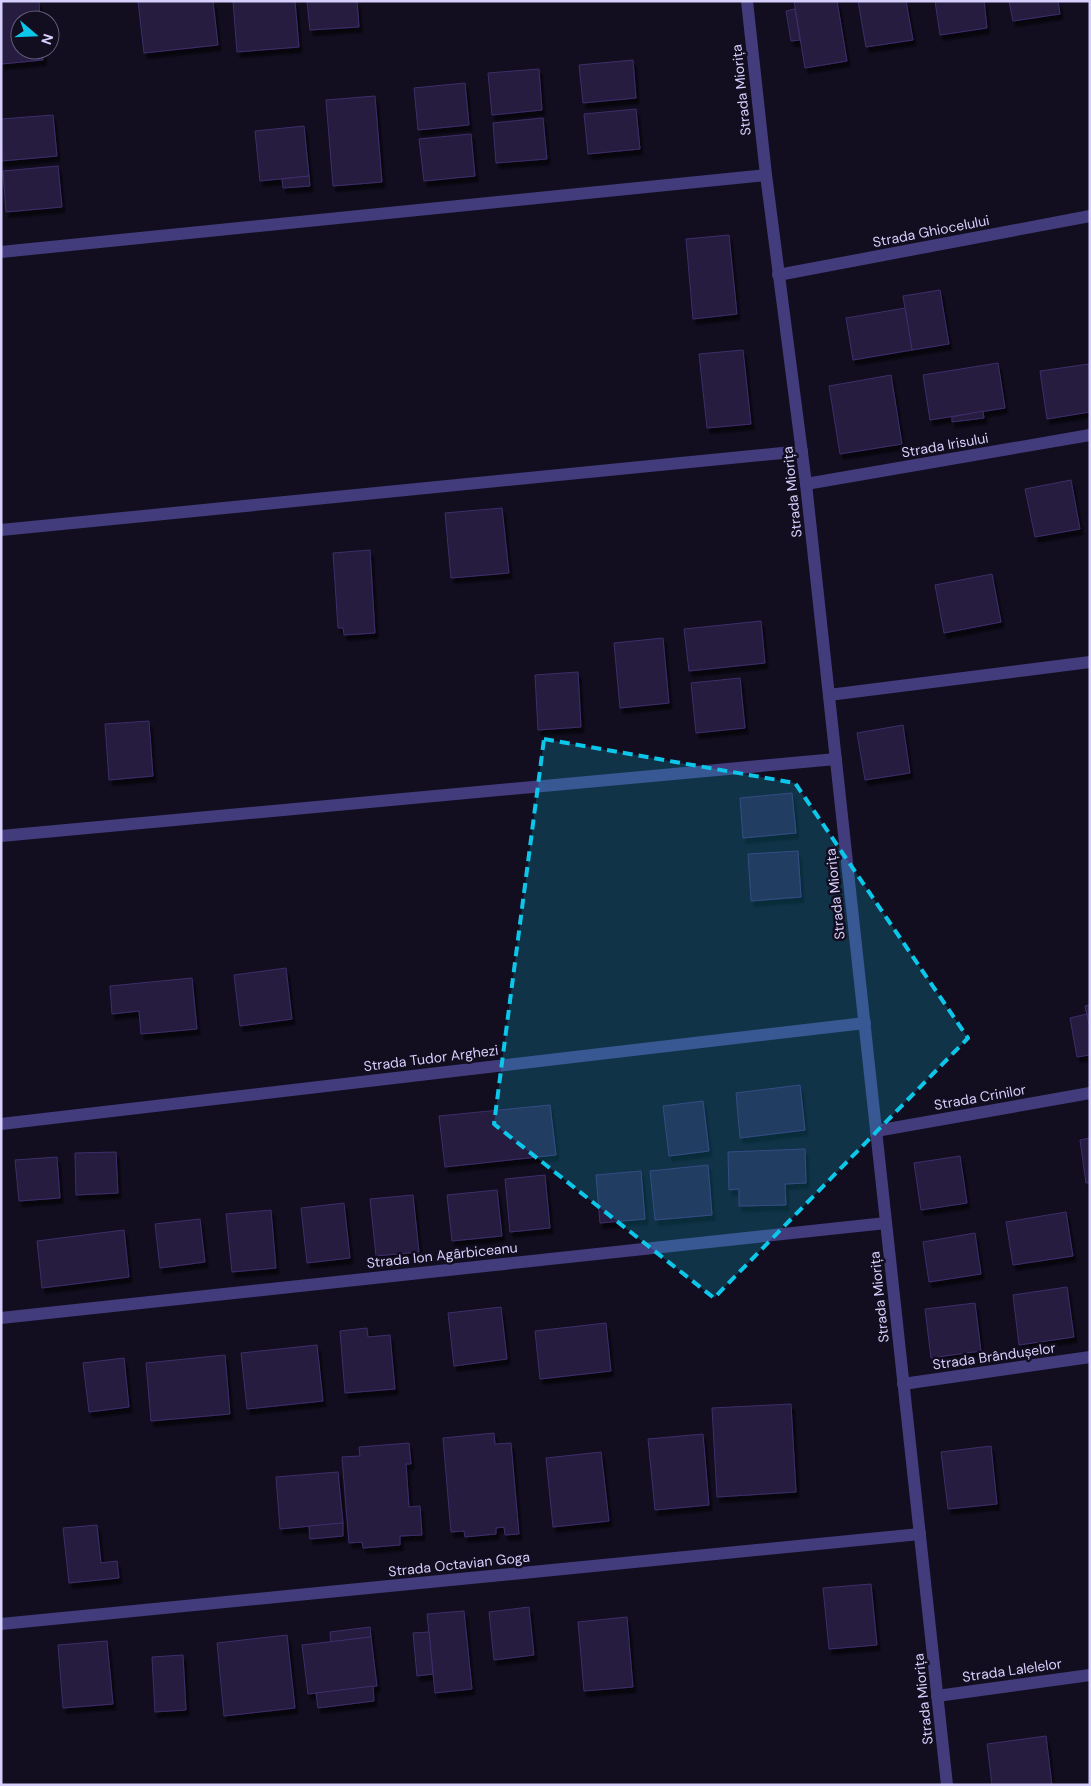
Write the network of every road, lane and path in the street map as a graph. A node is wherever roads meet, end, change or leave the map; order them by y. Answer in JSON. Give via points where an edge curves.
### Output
{"nodes":[{"id":1,"x":746,"y":1,"type":"edge"},
{"id":2,"x":766,"y":175,"type":"junction"},
{"id":3,"x":1090,"y":216,"type":"edge"},
{"id":4,"x":1,"y":252,"type":"edge"},
{"id":5,"x":778,"y":275,"type":"junction"},
{"id":6,"x":1090,"y":436,"type":"edge"},
{"id":7,"x":802,"y":451,"type":"junction"},
{"id":8,"x":806,"y":484,"type":"junction"},
{"id":9,"x":1,"y":530,"type":"edge"},
{"id":10,"x":1090,"y":662,"type":"edge"},
{"id":11,"x":829,"y":695,"type":"junction"},
{"id":12,"x":836,"y":759,"type":"junction"},
{"id":13,"x":1,"y":836,"type":"edge"},
{"id":14,"x":865,"y":1023,"type":"junction"},
{"id":15,"x":1090,"y":1093,"type":"edge"},
{"id":16,"x":1,"y":1124,"type":"edge"},
{"id":17,"x":876,"y":1130,"type":"junction"},
{"id":18,"x":886,"y":1223,"type":"junction"},
{"id":19,"x":1,"y":1318,"type":"edge"},
{"id":20,"x":1090,"y":1357,"type":"edge"},
{"id":21,"x":903,"y":1384,"type":"junction"},
{"id":22,"x":920,"y":1534,"type":"junction"},
{"id":23,"x":1,"y":1624,"type":"edge"},
{"id":24,"x":1090,"y":1675,"type":"edge"},
{"id":25,"x":938,"y":1696,"type":"junction"},
{"id":26,"x":947,"y":1785,"type":"edge"}],
"edges":[{"from":1,"to":2,"type":"street","name":"Strada Miorița"},
{"from":2,"to":4,"type":"street"},
{"from":2,"to":5,"type":"street","name":"Strada Miorița"},
{"from":3,"to":5,"type":"street","name":"Strada Ghiocelului"},
{"from":5,"to":7,"type":"street","name":"Strada Miorița"},
{"from":6,"to":8,"type":"street","name":"Strada Irisului"},
{"from":7,"to":8,"type":"street","name":"Strada Miorița"},
{"from":7,"to":9,"type":"street"},
{"from":8,"to":11,"type":"street","name":"Strada Miorița"},
{"from":10,"to":11,"type":"street"},
{"from":11,"to":12,"type":"street","name":"Strada Miorița"},
{"from":12,"to":13,"type":"street"},
{"from":12,"to":14,"type":"street","name":"Strada Miorița"},
{"from":14,"to":16,"type":"street","name":"Strada Tudor Arghezi"},
{"from":14,"to":17,"type":"street","name":"Strada Miorița"},
{"from":15,"to":17,"type":"street","name":"Strada Crinilor"},
{"from":17,"to":18,"type":"street","name":"Strada Miorița"},
{"from":18,"to":19,"type":"street","name":"Strada Ion Agârbiceanu"},
{"from":18,"to":21,"type":"street","name":"Strada Miorița"},
{"from":20,"to":21,"type":"street","name":"Strada Brândușelor"},
{"from":21,"to":22,"type":"street","name":"Strada Miorița"},
{"from":22,"to":23,"type":"street","name":"Strada Octavian Goga"},
{"from":22,"to":25,"type":"street","name":"Strada Miorița"},
{"from":24,"to":25,"type":"street","name":"Strada Lalelelor"},
{"from":25,"to":26,"type":"street","name":"Strada Miorița"}]}
